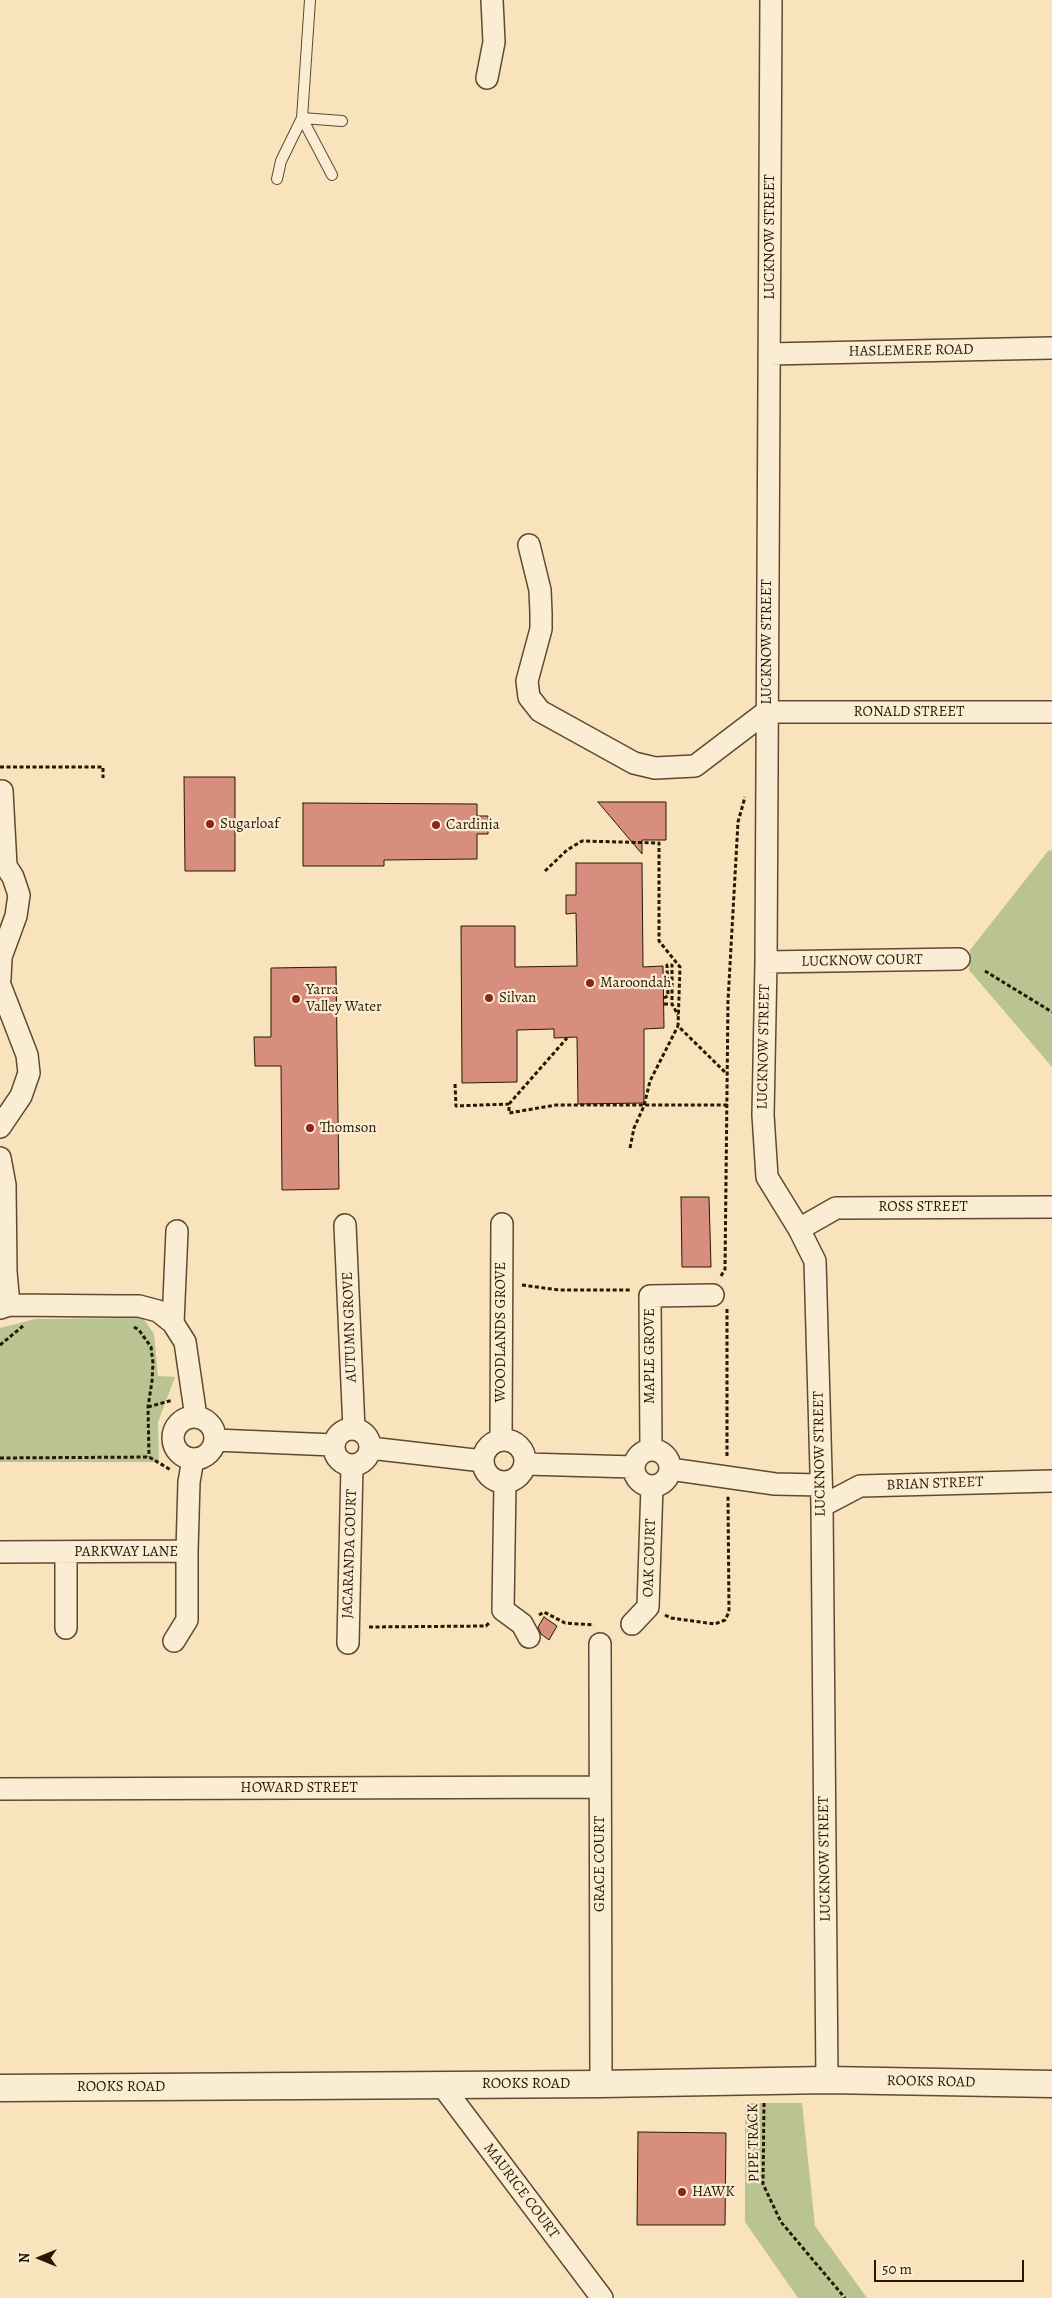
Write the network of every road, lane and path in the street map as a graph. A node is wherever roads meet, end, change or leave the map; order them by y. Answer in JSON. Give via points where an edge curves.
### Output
{"nodes":[{"id":1,"x":310,"y":0,"type":"edge"},
{"id":2,"x":492,"y":0,"type":"edge"},
{"id":3,"x":771,"y":0,"type":"edge"},
{"id":4,"x":487,"y":78,"type":"dead end"},
{"id":5,"x":302,"y":118,"type":"junction"},
{"id":6,"x":342,"y":122,"type":"dead end"},
{"id":7,"x":332,"y":175,"type":"dead end"},
{"id":8,"x":277,"y":179,"type":"dead end"},
{"id":9,"x":1052,"y":348,"type":"edge"},
{"id":10,"x":769,"y":354,"type":"junction"},
{"id":11,"x":529,"y":545,"type":"dead end"},
{"id":12,"x":766,"y":712,"type":"junction"},
{"id":13,"x":1052,"y":712,"type":"edge"},
{"id":14,"x":0,"y":767,"type":"edge"},
{"id":15,"x":103,"y":778,"type":"dead end"},
{"id":16,"x":2,"y":790,"type":"dead end"},
{"id":17,"x":745,"y":791,"type":"dead end"},
{"id":18,"x":3,"y":866,"type":"edge"},
{"id":19,"x":545,"y":871,"type":"dead end"},
{"id":20,"x":959,"y":959,"type":"dead end"},
{"id":21,"x":766,"y":962,"type":"junction"},
{"id":22,"x":985,"y":971,"type":"dead end"},
{"id":23,"x":0,"y":979,"type":"edge"},
{"id":24,"x":0,"y":985,"type":"edge"},
{"id":25,"x":664,"y":998,"type":"dead end"},
{"id":26,"x":664,"y":1004,"type":"dead end"},
{"id":27,"x":672,"y":1004,"type":"junction"},
{"id":28,"x":1052,"y":1012,"type":"edge"},
{"id":29,"x":679,"y":1015,"type":"junction"},
{"id":30,"x":678,"y":1026,"type":"junction"},
{"id":31,"x":567,"y":1038,"type":"dead end"},
{"id":32,"x":728,"y":1075,"type":"dead end"},
{"id":33,"x":455,"y":1084,"type":"dead end"},
{"id":34,"x":509,"y":1104,"type":"junction"},
{"id":35,"x":728,"y":1105,"type":"dead end"},
{"id":36,"x":644,"y":1106,"type":"junction"},
{"id":37,"x":0,"y":1127,"type":"edge"},
{"id":38,"x":630,"y":1148,"type":"dead end"},
{"id":39,"x":0,"y":1158,"type":"edge"},
{"id":40,"x":1052,"y":1207,"type":"edge"},
{"id":41,"x":502,"y":1224,"type":"dead end"},
{"id":42,"x":345,"y":1225,"type":"dead end"},
{"id":43,"x":799,"y":1230,"type":"junction"},
{"id":44,"x":177,"y":1231,"type":"dead end"},
{"id":45,"x":501,"y":1282,"type":"junction"},
{"id":46,"x":713,"y":1295,"type":"joint"},
{"id":47,"x":650,"y":1296,"type":"junction"},
{"id":48,"x":5,"y":1307,"type":"edge"},
{"id":49,"x":128,"y":1323,"type":"dead end"},
{"id":50,"x":173,"y":1323,"type":"junction"},
{"id":51,"x":24,"y":1325,"type":"dead end"},
{"id":52,"x":0,"y":1345,"type":"edge"},
{"id":53,"x":193,"y":1394,"type":"junction"},
{"id":54,"x":148,"y":1408,"type":"junction"},
{"id":55,"x":196,"y":1417,"type":"junction"},
{"id":56,"x":354,"y":1429,"type":"junction"},
{"id":57,"x":215,"y":1440,"type":"junction"},
{"id":58,"x":501,"y":1440,"type":"junction"},
{"id":59,"x":334,"y":1445,"type":"junction"},
{"id":60,"x":370,"y":1448,"type":"junction"},
{"id":61,"x":651,"y":1450,"type":"junction"},
{"id":62,"x":149,"y":1457,"type":"junction"},
{"id":63,"x":0,"y":1458,"type":"edge"},
{"id":64,"x":193,"y":1459,"type":"junction"},
{"id":65,"x":483,"y":1461,"type":"junction"},
{"id":66,"x":526,"y":1464,"type":"junction"},
{"id":67,"x":352,"y":1466,"type":"junction"},
{"id":68,"x":634,"y":1467,"type":"junction"},
{"id":69,"x":670,"y":1469,"type":"junction"},
{"id":70,"x":1052,"y":1481,"type":"edge"},
{"id":71,"x":189,"y":1482,"type":"junction"},
{"id":72,"x":505,"y":1482,"type":"junction"},
{"id":73,"x":821,"y":1485,"type":"junction"},
{"id":74,"x":652,"y":1486,"type":"junction"},
{"id":75,"x":822,"y":1506,"type":"junction"},
{"id":76,"x":187,"y":1551,"type":"junction"},
{"id":77,"x":0,"y":1552,"type":"edge"},
{"id":78,"x":66,"y":1552,"type":"junction"},
{"id":79,"x":503,"y":1610,"type":"junction"},
{"id":80,"x":632,"y":1624,"type":"joint"},
{"id":81,"x":66,"y":1628,"type":"dead end"},
{"id":82,"x":525,"y":1631,"type":"joint"},
{"id":83,"x":348,"y":1635,"type":"joint"},
{"id":84,"x":174,"y":1640,"type":"dead end"},
{"id":85,"x":600,"y":1644,"type":"dead end"},
{"id":86,"x":599,"y":1787,"type":"junction"},
{"id":87,"x":0,"y":1789,"type":"edge"},
{"id":88,"x":827,"y":2080,"type":"junction"},
{"id":89,"x":765,"y":2081,"type":"junction"},
{"id":90,"x":441,"y":2084,"type":"junction"},
{"id":91,"x":601,"y":2084,"type":"junction"},
{"id":92,"x":1052,"y":2084,"type":"edge"},
{"id":93,"x":0,"y":2088,"type":"edge"},
{"id":94,"x":602,"y":2298,"type":"edge"},
{"id":95,"x":845,"y":2298,"type":"edge"}],
"edges":[{"from":1,"to":5,"type":"lane"},
{"from":2,"to":4,"type":"street","via":[[494,42]]},
{"from":3,"to":10,"type":"street","name":"LUCKNOW STREET"},
{"from":5,"to":6,"type":"lane"},
{"from":5,"to":7,"type":"lane"},
{"from":5,"to":8,"type":"lane","via":[[281,161]]},
{"from":9,"to":10,"type":"street","name":"HASLEMERE ROAD"},
{"from":10,"to":12,"type":"street","name":"LUCKNOW STREET"},
{"from":11,"to":12,"type":"street","via":[[540,590],[541,613],[527,681],[529,696],[540,711],[634,763],[655,768],[695,766]]},
{"from":12,"to":13,"type":"street","name":"RONALD STREET"},
{"from":12,"to":21,"type":"street","name":"LUCKNOW STREET"},
{"from":14,"to":15,"type":"path","via":[[103,767]]},
{"from":16,"to":18,"type":"street"},
{"from":17,"to":46,"type":"path","via":[[738,822],[728,1002],[725,1269]]},
{"from":18,"to":23,"type":"street","via":[[13,878],[19,895],[16,916],[1,957]]},
{"from":19,"to":29,"type":"path","via":[[582,841],[659,844],[659,941],[680,968]]},
{"from":20,"to":21,"type":"street","name":"LUCKNOW COURT"},
{"from":21,"to":43,"type":"street","name":"LUCKNOW STREET","via":[[763,1115],[767,1176]]},
{"from":22,"to":28,"type":"path"},
{"from":24,"to":37,"type":"street","via":[[27,1055],[29,1072],[21,1096]]},
{"from":25,"to":27,"type":"path","via":[[668,996],[667,965],[672,965]]},
{"from":26,"to":27,"type":"path"},
{"from":27,"to":29,"type":"path"},
{"from":29,"to":30,"type":"path"},
{"from":30,"to":32,"type":"path"},
{"from":30,"to":36,"type":"path","via":[[650,1081]]},
{"from":31,"to":34,"type":"path"},
{"from":33,"to":34,"type":"path","via":[[456,1106]]},
{"from":34,"to":36,"type":"path","via":[[509,1113],[556,1105]]},
{"from":35,"to":36,"type":"path"},
{"from":36,"to":38,"type":"path","via":[[634,1128]]},
{"from":39,"to":48,"type":"street","via":[[5,1185]]},
{"from":40,"to":43,"type":"street","name":"ROSS STREET","via":[[836,1208]]},
{"from":41,"to":45,"type":"street","name":"WOODLANDS GROVE"},
{"from":42,"to":56,"type":"street","name":"AUTUMN GROVE"},
{"from":43,"to":73,"type":"street","name":"LUCKNOW STREET","via":[[815,1261]]},
{"from":44,"to":50,"type":"street"},
{"from":45,"to":47,"type":"path","via":[[559,1290],[638,1290]]},
{"from":45,"to":58,"type":"street","name":"WOODLANDS GROVE"},
{"from":46,"to":47,"type":"street","name":"MAPLE GROVE"},
{"from":47,"to":61,"type":"street","name":"MAPLE GROVE"},
{"from":48,"to":50,"type":"street","via":[[139,1306],[158,1311]]},
{"from":49,"to":54,"type":"path","via":[[139,1330],[150,1347],[153,1363]]},
{"from":50,"to":53,"type":"street","via":[[185,1342]]},
{"from":51,"to":52,"type":"path"},
{"from":53,"to":54,"type":"path"},
{"from":53,"to":55,"type":"street"},
{"from":54,"to":62,"type":"path"},
{"from":55,"to":57,"type":"street","via":[[210,1424]]},
{"from":55,"to":64,"type":"street","via":[[180,1422],[174,1437],[179,1452]]},
{"from":56,"to":59,"type":"street","via":[[341,1433]]},
{"from":56,"to":60,"type":"street","via":[[366,1435]]},
{"from":57,"to":59,"type":"street"},
{"from":57,"to":64,"type":"street","via":[[208,1454]]},
{"from":58,"to":65,"type":"street","via":[[488,1448]]},
{"from":58,"to":66,"type":"street","via":[[516,1443],[522,1449]]},
{"from":59,"to":67,"type":"street","via":[[338,1460]]},
{"from":60,"to":65,"type":"street"},
{"from":60,"to":67,"type":"street","via":[[365,1460]]},
{"from":61,"to":68,"type":"street","via":[[640,1455]]},
{"from":61,"to":69,"type":"street","via":[[663,1453]]},
{"from":62,"to":63,"type":"path"},
{"from":62,"to":71,"type":"path"},
{"from":64,"to":71,"type":"street","name":"PARKWAY LANE"},
{"from":65,"to":72,"type":"street","via":[[492,1478]]},
{"from":66,"to":68,"type":"street"},
{"from":66,"to":72,"type":"street","via":[[519,1477]]},
{"from":67,"to":83,"type":"street","name":"JACARANDA COURT"},
{"from":68,"to":74,"type":"street","via":[[640,1480]]},
{"from":69,"to":73,"type":"street","via":[[775,1484]]},
{"from":69,"to":74,"type":"street","via":[[666,1479]]},
{"from":70,"to":75,"type":"street","name":"BRIAN STREET","via":[[860,1486]]},
{"from":71,"to":76,"type":"street","name":"PARKWAY LANE"},
{"from":72,"to":79,"type":"street"},
{"from":73,"to":75,"type":"street","name":"LUCKNOW STREET"},
{"from":74,"to":80,"type":"street","name":"OAK COURT","via":[[648,1607]]},
{"from":75,"to":88,"type":"street","name":"LUCKNOW STREET"},
{"from":76,"to":78,"type":"street","name":"PARKWAY LANE"},
{"from":76,"to":84,"type":"street","name":"PARKWAY LANE","via":[[187,1620]]},
{"from":77,"to":78,"type":"street","name":"PARKWAY LANE"},
{"from":78,"to":81,"type":"street","name":"PARKWAY LANE"},
{"from":79,"to":82,"type":"street"},
{"from":79,"to":83,"type":"path","via":[[486,1626]]},
{"from":80,"to":82,"type":"path","via":[[565,1623],[544,1612]]},
{"from":85,"to":86,"type":"street","name":"GRACE COURT"},
{"from":86,"to":87,"type":"street","name":"HOWARD STREET"},
{"from":86,"to":91,"type":"street","name":"GRACE COURT"},
{"from":88,"to":89,"type":"street","name":"ROOKS ROAD"},
{"from":88,"to":92,"type":"street","name":"ROOKS ROAD"},
{"from":89,"to":91,"type":"street","name":"ROOKS ROAD"},
{"from":89,"to":95,"type":"path","name":"PIPE TRACK","via":[[763,2184],[781,2222]]},
{"from":90,"to":91,"type":"street","name":"ROOKS ROAD"},
{"from":90,"to":93,"type":"street","name":"ROOKS ROAD"},
{"from":90,"to":94,"type":"street","name":"MAURICE COURT"}]}
